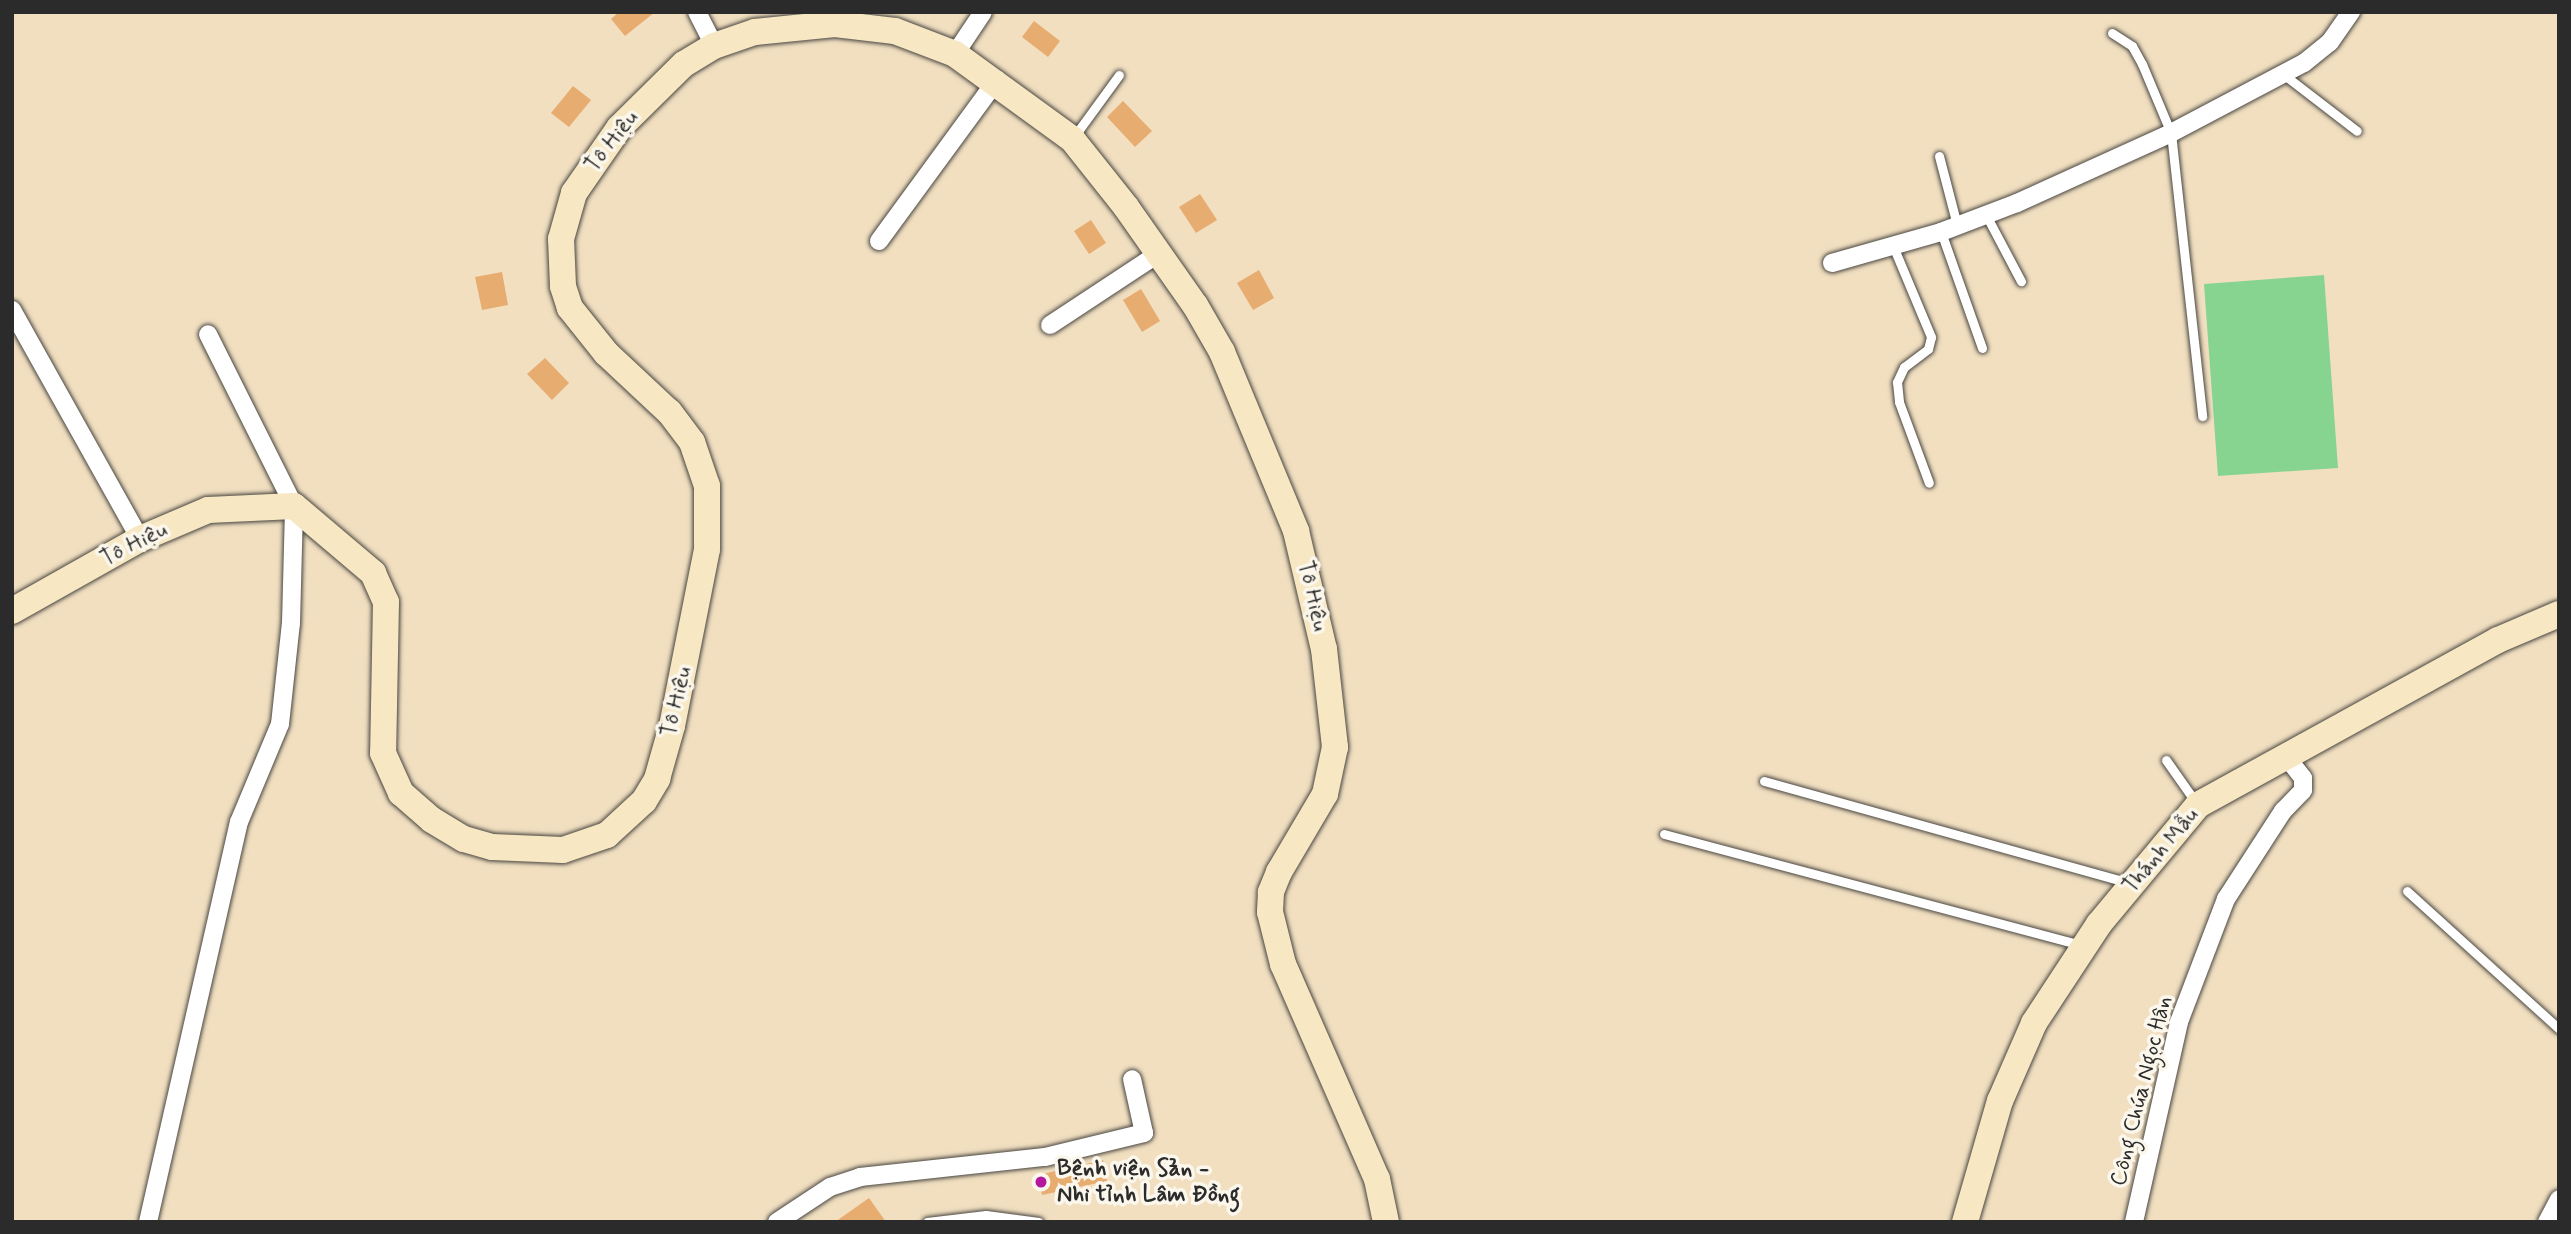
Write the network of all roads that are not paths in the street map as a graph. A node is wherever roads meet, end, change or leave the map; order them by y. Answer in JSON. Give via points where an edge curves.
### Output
{"nodes":[{"id":1,"x":697,"y":12,"type":"edge"},
{"id":2,"x":983,"y":12,"type":"edge"},
{"id":3,"x":2351,"y":12,"type":"edge"},
{"id":4,"x":2112,"y":33,"type":"dead end"},
{"id":5,"x":714,"y":46,"type":"junction"},
{"id":6,"x":955,"y":54,"type":"junction"},
{"id":7,"x":2283,"y":74,"type":"junction"},
{"id":8,"x":1119,"y":75,"type":"dead end"},
{"id":9,"x":997,"y":80,"type":"junction"},
{"id":10,"x":2357,"y":131,"type":"dead end"},
{"id":11,"x":2171,"y":133,"type":"junction"},
{"id":12,"x":1072,"y":139,"type":"junction"},
{"id":13,"x":1939,"y":156,"type":"dead end"},
{"id":14,"x":1986,"y":215,"type":"junction"},
{"id":15,"x":1949,"y":229,"type":"junction"},
{"id":16,"x":879,"y":241,"type":"dead end"},
{"id":17,"x":1893,"y":246,"type":"junction"},
{"id":18,"x":1158,"y":253,"type":"junction"},
{"id":19,"x":1832,"y":263,"type":"dead end"},
{"id":20,"x":2021,"y":281,"type":"dead end"},
{"id":21,"x":12,"y":310,"type":"edge"},
{"id":22,"x":1050,"y":325,"type":"dead end"},
{"id":23,"x":208,"y":334,"type":"dead end"},
{"id":24,"x":1982,"y":348,"type":"dead end"},
{"id":25,"x":2202,"y":416,"type":"dead end"},
{"id":26,"x":1928,"y":482,"type":"dead end"},
{"id":27,"x":294,"y":506,"type":"junction"},
{"id":28,"x":140,"y":539,"type":"junction"},
{"id":29,"x":12,"y":611,"type":"edge"},
{"id":30,"x":2559,"y":614,"type":"edge"},
{"id":31,"x":2286,"y":756,"type":"junction"},
{"id":32,"x":2166,"y":760,"type":"dead end"},
{"id":33,"x":1764,"y":781,"type":"dead end"},
{"id":34,"x":2198,"y":805,"type":"junction"},
{"id":35,"x":1664,"y":834,"type":"dead end"},
{"id":36,"x":2134,"y":884,"type":"junction"},
{"id":37,"x":2407,"y":891,"type":"dead end"},
{"id":38,"x":2082,"y":946,"type":"junction"},
{"id":39,"x":2559,"y":1029,"type":"edge"},
{"id":40,"x":1132,"y":1079,"type":"dead end"},
{"id":41,"x":2559,"y":1199,"type":"edge"},
{"id":42,"x":148,"y":1222,"type":"edge"},
{"id":43,"x":776,"y":1222,"type":"edge"},
{"id":44,"x":927,"y":1222,"type":"edge"},
{"id":45,"x":1039,"y":1222,"type":"edge"},
{"id":46,"x":1386,"y":1222,"type":"edge"},
{"id":47,"x":1965,"y":1222,"type":"edge"},
{"id":48,"x":2134,"y":1222,"type":"edge"},
{"id":49,"x":2547,"y":1222,"type":"edge"}],
"edges":[{"from":1,"to":5,"type":"street"},
{"from":2,"to":6,"type":"street"},
{"from":3,"to":7,"type":"street","via":[[2330,42]]},
{"from":4,"to":11,"type":"lane","via":[[2132,46]]},
{"from":5,"to":6,"type":"street","name":"Tô Hiệu","via":[[755,32],[835,24],[895,31]]},
{"from":5,"to":27,"type":"street","name":"Tô Hiệu","via":[[684,64],[619,128],[574,192],[561,239],[563,286],[570,308],[606,353],[684,432],[699,454],[706,486],[707,549],[673,726],[657,779],[636,812],[592,843],[534,851],[464,839],[414,806],[388,773],[383,753],[381,691],[388,621],[380,588],[350,551]]},
{"from":6,"to":9,"type":"street","name":"Tô Hiệu"},
{"from":7,"to":10,"type":"lane"},
{"from":7,"to":11,"type":"street"},
{"from":8,"to":12,"type":"lane"},
{"from":9,"to":12,"type":"street","name":"Tô Hiệu"},
{"from":9,"to":16,"type":"street"},
{"from":11,"to":14,"type":"street"},
{"from":11,"to":25,"type":"lane"},
{"from":12,"to":18,"type":"street","name":"Tô Hiệu"},
{"from":13,"to":15,"type":"lane"},
{"from":14,"to":15,"type":"street"},
{"from":14,"to":20,"type":"lane"},
{"from":15,"to":17,"type":"street"},
{"from":15,"to":24,"type":"lane"},
{"from":17,"to":19,"type":"street"},
{"from":17,"to":26,"type":"lane","via":[[1931,337],[1928,349],[1904,367],[1897,382],[1899,402]]},
{"from":18,"to":22,"type":"street"},
{"from":18,"to":46,"type":"street","name":"Tô Hiệu","via":[[1195,305],[1245,402],[1296,531],[1313,597],[1332,710],[1333,763],[1325,794],[1279,872],[1270,912],[1283,964],[1377,1179]]},
{"from":21,"to":28,"type":"street"},
{"from":23,"to":27,"type":"street"},
{"from":27,"to":28,"type":"street","name":"Tô Hiệu","via":[[208,510]]},
{"from":27,"to":42,"type":"street","via":[[291,624],[280,724],[239,822],[193,1007]]},
{"from":28,"to":29,"type":"street","name":"Tô Hiệu"},
{"from":30,"to":31,"type":"street","name":"Thánh Mẫu","via":[[2498,640]]},
{"from":31,"to":34,"type":"street","name":"Thánh Mẫu"},
{"from":31,"to":48,"type":"street","name":"Công Chúa Ngọc Hân","via":[[2304,778],[2303,790],[2283,811],[2225,899],[2179,1022]]},
{"from":32,"to":34,"type":"lane"},
{"from":33,"to":36,"type":"lane"},
{"from":34,"to":36,"type":"street","name":"Thánh Mẫu"},
{"from":35,"to":38,"type":"lane"},
{"from":36,"to":38,"type":"street","name":"Thánh Mẫu"},
{"from":37,"to":39,"type":"lane"},
{"from":38,"to":47,"type":"street","name":"Thánh Mẫu","via":[[2018,1058]]},
{"from":40,"to":43,"type":"street","via":[[1144,1133],[1045,1157],[860,1177],[830,1187]]},
{"from":41,"to":49,"type":"street"},
{"from":44,"to":45,"type":"lane","via":[[986,1215]]}]}
